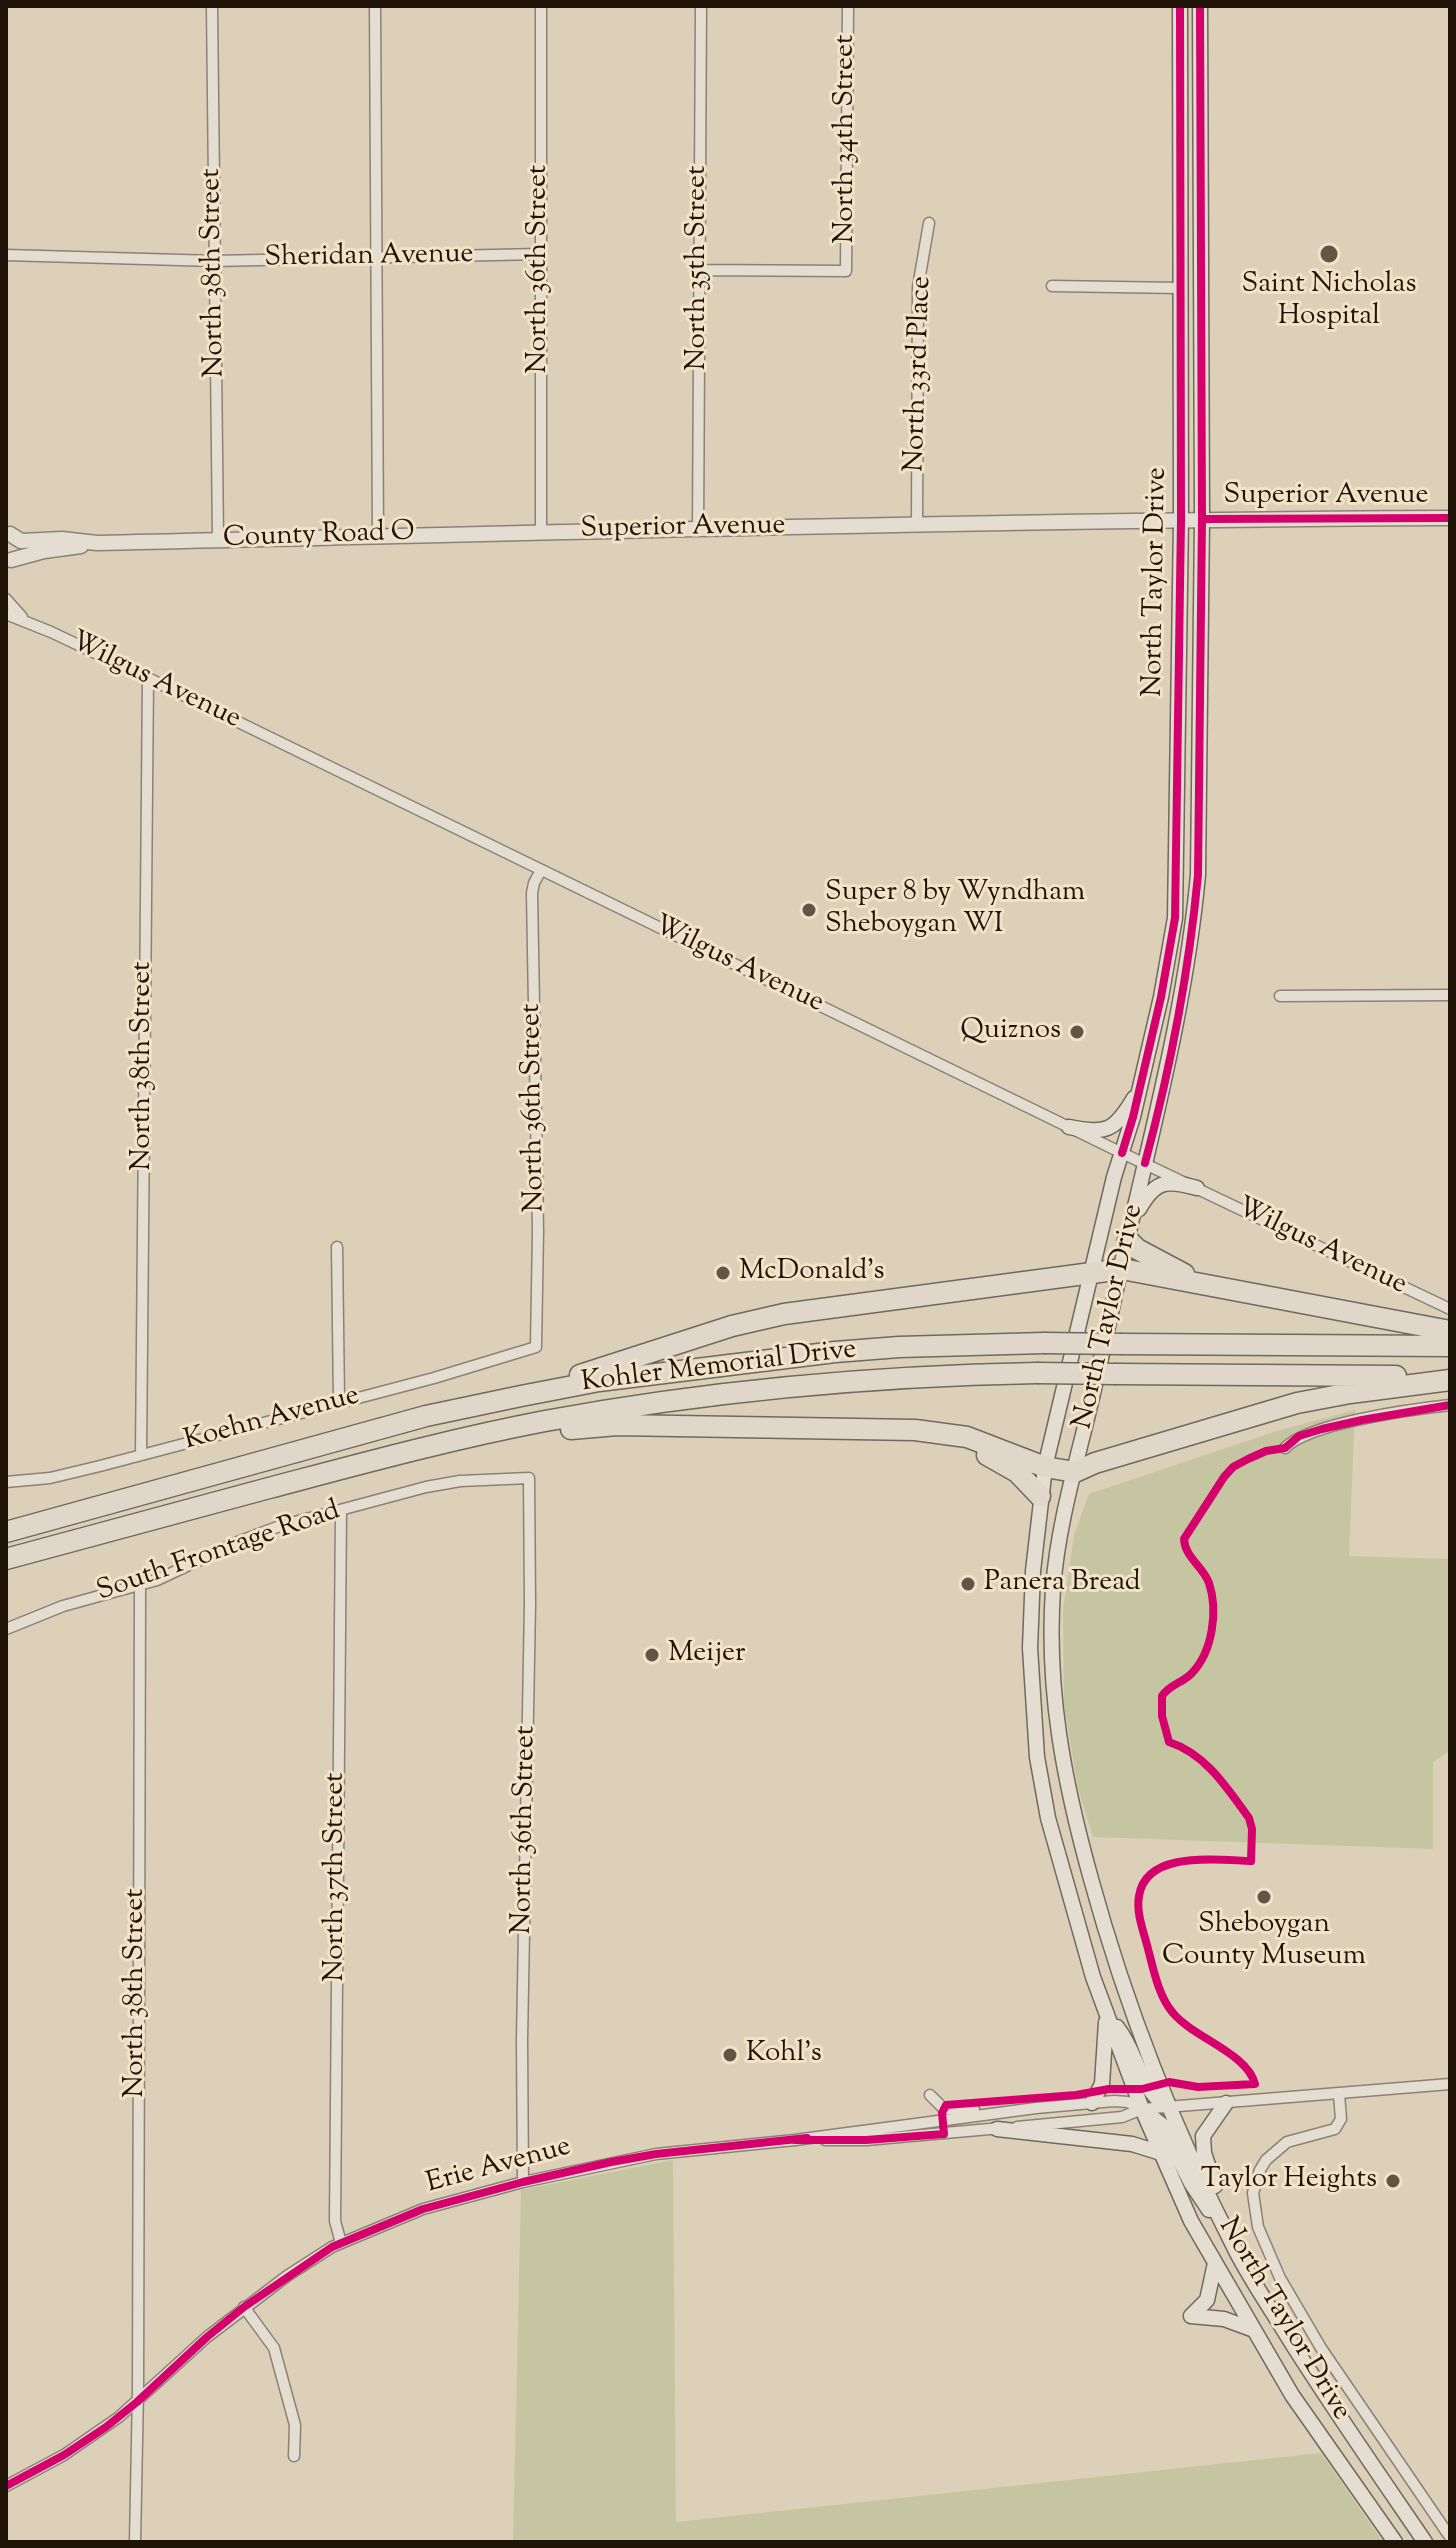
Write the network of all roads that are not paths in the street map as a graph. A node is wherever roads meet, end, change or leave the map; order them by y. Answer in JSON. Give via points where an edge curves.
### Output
{"nodes":[{"id":1,"x":212,"y":6,"type":"edge"},
{"id":2,"x":375,"y":6,"type":"edge"},
{"id":3,"x":541,"y":6,"type":"edge"},
{"id":4,"x":701,"y":6,"type":"edge"},
{"id":5,"x":848,"y":6,"type":"edge"},
{"id":6,"x":1180,"y":6,"type":"edge"},
{"id":7,"x":1200,"y":6,"type":"edge"},
{"id":8,"x":929,"y":223,"type":"dead end"},
{"id":9,"x":540,"y":254,"type":"junction"},
{"id":10,"x":6,"y":255,"type":"edge"},
{"id":11,"x":377,"y":258,"type":"junction"},
{"id":12,"x":215,"y":261,"type":"junction"},
{"id":13,"x":699,"y":270,"type":"junction"},
{"id":14,"x":1052,"y":286,"type":"dead end"},
{"id":15,"x":1180,"y":288,"type":"junction"},
{"id":16,"x":1450,"y":518,"type":"edge"},
{"id":17,"x":1202,"y":519,"type":"junction"},
{"id":18,"x":1181,"y":520,"type":"junction"},
{"id":19,"x":917,"y":525,"type":"junction"},
{"id":20,"x":698,"y":529,"type":"junction"},
{"id":21,"x":8,"y":532,"type":"edge"},
{"id":22,"x":541,"y":532,"type":"junction"},
{"id":23,"x":378,"y":536,"type":"junction"},
{"id":24,"x":218,"y":540,"type":"junction"},
{"id":25,"x":97,"y":543,"type":"junction"},
{"id":26,"x":8,"y":562,"type":"edge"},
{"id":27,"x":6,"y":599,"type":"edge"},
{"id":28,"x":6,"y":614,"type":"edge"},
{"id":29,"x":26,"y":621,"type":"junction"},
{"id":30,"x":148,"y":678,"type":"junction"},
{"id":31,"x":541,"y":870,"type":"junction"},
{"id":32,"x":1450,"y":995,"type":"edge"},
{"id":33,"x":1280,"y":996,"type":"dead end"},
{"id":34,"x":1141,"y":1083,"type":"junction"},
{"id":35,"x":1069,"y":1127,"type":"junction"},
{"id":36,"x":1122,"y":1153,"type":"junction"},
{"id":37,"x":1145,"y":1163,"type":"junction"},
{"id":38,"x":1197,"y":1188,"type":"junction"},
{"id":39,"x":1130,"y":1231,"type":"junction"},
{"id":40,"x":337,"y":1247,"type":"dead end"},
{"id":41,"x":1122,"y":1269,"type":"junction"},
{"id":42,"x":1093,"y":1273,"type":"junction"},
{"id":43,"x":1197,"y":1283,"type":"junction"},
{"id":44,"x":1450,"y":1309,"type":"edge"},
{"id":45,"x":1450,"y":1331,"type":"edge"},
{"id":46,"x":1450,"y":1346,"type":"edge"},
{"id":47,"x":536,"y":1347,"type":"joint"},
{"id":48,"x":1450,"y":1378,"type":"edge"},
{"id":49,"x":521,"y":1396,"type":"junction"},
{"id":50,"x":339,"y":1402,"type":"junction"},
{"id":51,"x":1450,"y":1405,"type":"edge"},
{"id":52,"x":822,"y":1427,"type":"junction"},
{"id":53,"x":424,"y":1447,"type":"junction"},
{"id":54,"x":1285,"y":1448,"type":"dead end"},
{"id":55,"x":141,"y":1455,"type":"junction"},
{"id":56,"x":1045,"y":1467,"type":"junction"},
{"id":57,"x":1075,"y":1472,"type":"junction"},
{"id":58,"x":529,"y":1478,"type":"joint"},
{"id":59,"x":6,"y":1482,"type":"edge"},
{"id":60,"x":1040,"y":1496,"type":"junction"},
{"id":61,"x":341,"y":1510,"type":"junction"},
{"id":62,"x":162,"y":1517,"type":"junction"},
{"id":63,"x":6,"y":1529,"type":"edge"},
{"id":64,"x":6,"y":1559,"type":"edge"},
{"id":65,"x":6,"y":1572,"type":"edge"},
{"id":66,"x":140,"y":1585,"type":"junction"},
{"id":67,"x":6,"y":1629,"type":"edge"},
{"id":68,"x":1107,"y":2014,"type":"junction"},
{"id":69,"x":1450,"y":2084,"type":"edge"},
{"id":70,"x":1339,"y":2094,"type":"junction"},
{"id":71,"x":930,"y":2095,"type":"dead end"},
{"id":72,"x":1092,"y":2103,"type":"junction"},
{"id":73,"x":1226,"y":2103,"type":"junction"},
{"id":74,"x":1168,"y":2107,"type":"junction"},
{"id":75,"x":1036,"y":2108,"type":"junction"},
{"id":76,"x":1142,"y":2109,"type":"junction"},
{"id":77,"x":997,"y":2129,"type":"junction"},
{"id":78,"x":795,"y":2140,"type":"junction"},
{"id":79,"x":1161,"y":2153,"type":"junction"},
{"id":80,"x":523,"y":2182,"type":"junction"},
{"id":81,"x":341,"y":2243,"type":"junction"},
{"id":82,"x":1236,"y":2251,"type":"junction"},
{"id":83,"x":1215,"y":2263,"type":"junction"},
{"id":84,"x":244,"y":2307,"type":"junction"},
{"id":85,"x":1254,"y":2330,"type":"junction"},
{"id":86,"x":137,"y":2402,"type":"junction"},
{"id":87,"x":294,"y":2456,"type":"dead end"},
{"id":88,"x":6,"y":2486,"type":"edge"},
{"id":89,"x":1450,"y":2537,"type":"edge"},
{"id":90,"x":135,"y":2542,"type":"edge"},
{"id":91,"x":1395,"y":2542,"type":"edge"},
{"id":92,"x":1425,"y":2542,"type":"edge"}],
"edges":[{"from":1,"to":12,"type":"street","name":"North 38th Street"},
{"from":2,"to":11,"type":"street"},
{"from":3,"to":9,"type":"street","name":"North 36th Street"},
{"from":4,"to":13,"type":"street","name":"North 35th Street"},
{"from":5,"to":13,"type":"street","name":"North 34th Street","via":[[846,271]]},
{"from":6,"to":15,"type":"main road","name":"North Taylor Drive"},
{"from":7,"to":17,"type":"main road","name":"North Taylor Drive"},
{"from":8,"to":19,"type":"street","name":"North 33rd Place","via":[[918,287]]},
{"from":9,"to":11,"type":"street","name":"Sheridan Avenue"},
{"from":9,"to":22,"type":"street","name":"North 36th Street"},
{"from":10,"to":12,"type":"street","name":"Sheridan Avenue"},
{"from":11,"to":12,"type":"street","name":"Sheridan Avenue"},
{"from":11,"to":23,"type":"street"},
{"from":12,"to":24,"type":"street","name":"North 38th Street"},
{"from":13,"to":20,"type":"street","name":"North 35th Street"},
{"from":14,"to":15,"type":"street"},
{"from":15,"to":18,"type":"main road","name":"North Taylor Drive"},
{"from":16,"to":17,"type":"main road","name":"Superior Avenue"},
{"from":17,"to":18,"type":"main road","name":"Superior Avenue"},
{"from":17,"to":37,"type":"main road","name":"North Taylor Drive","via":[[1198,875],[1190,946]]},
{"from":18,"to":19,"type":"main road","name":"Superior Avenue"},
{"from":18,"to":34,"type":"main road","name":"North Taylor Drive","via":[[1175,918]]},
{"from":19,"to":20,"type":"main road","name":"Superior Avenue"},
{"from":20,"to":22,"type":"main road","name":"Superior Avenue"},
{"from":21,"to":25,"type":"main road","name":"County Road O","via":[[21,541]]},
{"from":21,"to":26,"type":"main road","via":[[14,547]]},
{"from":22,"to":23,"type":"main road","name":"County Road O"},
{"from":23,"to":24,"type":"main road","name":"County Road O"},
{"from":24,"to":25,"type":"main road","name":"County Road O"},
{"from":25,"to":26,"type":"main road","name":"County Road O"},
{"from":27,"to":29,"type":"street","name":"Wilgus Avenue"},
{"from":28,"to":29,"type":"street","name":"Wilgus Avenue"},
{"from":29,"to":30,"type":"street","name":"Wilgus Avenue"},
{"from":30,"to":31,"type":"street","name":"Wilgus Avenue"},
{"from":30,"to":55,"type":"street","name":"North 38th Street"},
{"from":31,"to":35,"type":"street","name":"Wilgus Avenue"},
{"from":31,"to":47,"type":"street","name":"North 36th Street","via":[[532,893]]},
{"from":32,"to":33,"type":"street"},
{"from":34,"to":35,"type":"main road","via":[[1125,1112],[1107,1129]]},
{"from":34,"to":36,"type":"main road","name":"North Taylor Drive"},
{"from":35,"to":36,"type":"street","name":"Wilgus Avenue"},
{"from":36,"to":37,"type":"street","name":"Wilgus Avenue"},
{"from":36,"to":42,"type":"main road","name":"North Taylor Drive"},
{"from":37,"to":38,"type":"street","name":"Wilgus Avenue"},
{"from":37,"to":39,"type":"main road","name":"North Taylor Drive"},
{"from":38,"to":39,"type":"main road","via":[[1160,1184],[1146,1196]]},
{"from":38,"to":44,"type":"street","name":"Wilgus Avenue"},
{"from":39,"to":41,"type":"main road","name":"North Taylor Drive"},
{"from":39,"to":43,"type":"highway","via":[[1137,1249]]},
{"from":40,"to":50,"type":"street"},
{"from":41,"to":42,"type":"highway"},
{"from":41,"to":43,"type":"highway"},
{"from":41,"to":57,"type":"main road","name":"North Taylor Drive"},
{"from":42,"to":49,"type":"highway","via":[[784,1314],[732,1326]]},
{"from":42,"to":56,"type":"main road","name":"North Taylor Drive"},
{"from":43,"to":45,"type":"highway"},
{"from":46,"to":49,"type":"highway","name":"Kohler Memorial Drive","bridge":true,"via":[[899,1347],[599,1381]]},
{"from":47,"to":50,"type":"street","name":"Koehn Avenue"},
{"from":48,"to":53,"type":"highway","name":"Kohler Memorial Drive","bridge":true,"via":[[928,1376],[758,1389],[613,1409]]},
{"from":48,"to":57,"type":"highway","via":[[1297,1403]]},
{"from":49,"to":63,"type":"highway","name":"Kohler Memorial Drive","via":[[426,1416]]},
{"from":50,"to":55,"type":"street","name":"Koehn Avenue"},
{"from":51,"to":54,"type":"street","via":[[1322,1429],[1299,1436]]},
{"from":52,"to":53,"type":"highway","via":[[593,1426]]},
{"from":52,"to":56,"type":"highway","via":[[952,1434]]},
{"from":52,"to":60,"type":"highway","via":[[967,1448],[1009,1466]]},
{"from":53,"to":62,"type":"highway","name":"Kohler Memorial Drive"},
{"from":55,"to":59,"type":"street","name":"Koehn Avenue","via":[[50,1478]]},
{"from":56,"to":57,"type":"highway"},
{"from":56,"to":60,"type":"main road","name":"North Taylor Drive"},
{"from":57,"to":74,"type":"main road","name":"North Taylor Drive","via":[[1053,1586],[1053,1680],[1063,1768],[1106,1935]]},
{"from":58,"to":61,"type":"street","name":"South Frontage Road","via":[[460,1481]]},
{"from":58,"to":80,"type":"street","name":"North 36th Street"},
{"from":60,"to":68,"type":"main road","name":"North Taylor Drive","via":[[1030,1648],[1039,1772],[1074,1917]]},
{"from":61,"to":66,"type":"street","name":"South Frontage Road","via":[[256,1534]]},
{"from":61,"to":81,"type":"street","name":"North 37th Street","via":[[335,2221]]},
{"from":62,"to":64,"type":"highway","name":"Kohler Memorial Drive"},
{"from":62,"to":65,"type":"highway"},
{"from":66,"to":67,"type":"street","name":"South Frontage Road","via":[[63,1606]]},
{"from":66,"to":86,"type":"street","name":"North 38th Street"},
{"from":68,"to":72,"type":"main road","via":[[1105,2068]]},
{"from":68,"to":74,"type":"main road","via":[[1130,2046],[1148,2088]]},
{"from":68,"to":76,"type":"main road","name":"North Taylor Drive"},
{"from":69,"to":70,"type":"street","name":"Erie Avenue"},
{"from":70,"to":73,"type":"street","name":"Erie Avenue"},
{"from":70,"to":89,"type":"street","via":[[1341,2119],[1335,2129],[1287,2142],[1266,2160],[1256,2180],[1255,2215],[1270,2258],[1321,2348]]},
{"from":71,"to":75,"type":"street","via":[[947,2110]]},
{"from":72,"to":75,"type":"street","name":"Erie Avenue"},
{"from":72,"to":76,"type":"street","name":"Erie Avenue","via":[[1128,2102]]},
{"from":73,"to":74,"type":"street","name":"Erie Avenue"},
{"from":73,"to":82,"type":"main road","via":[[1205,2132],[1204,2153]]},
{"from":74,"to":76,"type":"street","name":"Erie Avenue"},
{"from":74,"to":82,"type":"main road","name":"North Taylor Drive"},
{"from":75,"to":78,"type":"street","name":"Erie Avenue"},
{"from":76,"to":77,"type":"street","name":"Erie Avenue","via":[[1122,2117]]},
{"from":76,"to":79,"type":"main road","name":"North Taylor Drive"},
{"from":76,"to":82,"type":"main road","via":[[1162,2125],[1191,2183]]},
{"from":77,"to":78,"type":"street","name":"Erie Avenue"},
{"from":77,"to":79,"type":"main road","via":[[1132,2144]]},
{"from":78,"to":80,"type":"street","name":"Erie Avenue","via":[[656,2154]]},
{"from":79,"to":83,"type":"main road","name":"North Taylor Drive"},
{"from":80,"to":81,"type":"street","name":"Erie Avenue","via":[[423,2209]]},
{"from":81,"to":84,"type":"street","name":"Erie Avenue"},
{"from":82,"to":92,"type":"main road","name":"North Taylor Drive"},
{"from":83,"to":85,"type":"main road","name":"North Taylor Drive"},
{"from":83,"to":85,"type":"main road","via":[[1207,2300],[1191,2316],[1224,2319]]},
{"from":84,"to":86,"type":"street","name":"Erie Avenue"},
{"from":84,"to":87,"type":"street","via":[[274,2348],[295,2425]]},
{"from":85,"to":91,"type":"main road","name":"North Taylor Drive","via":[[1292,2395]]},
{"from":86,"to":88,"type":"street","name":"Erie Avenue","via":[[82,2444]]},
{"from":86,"to":90,"type":"street","name":"North 38th Street"}]}
